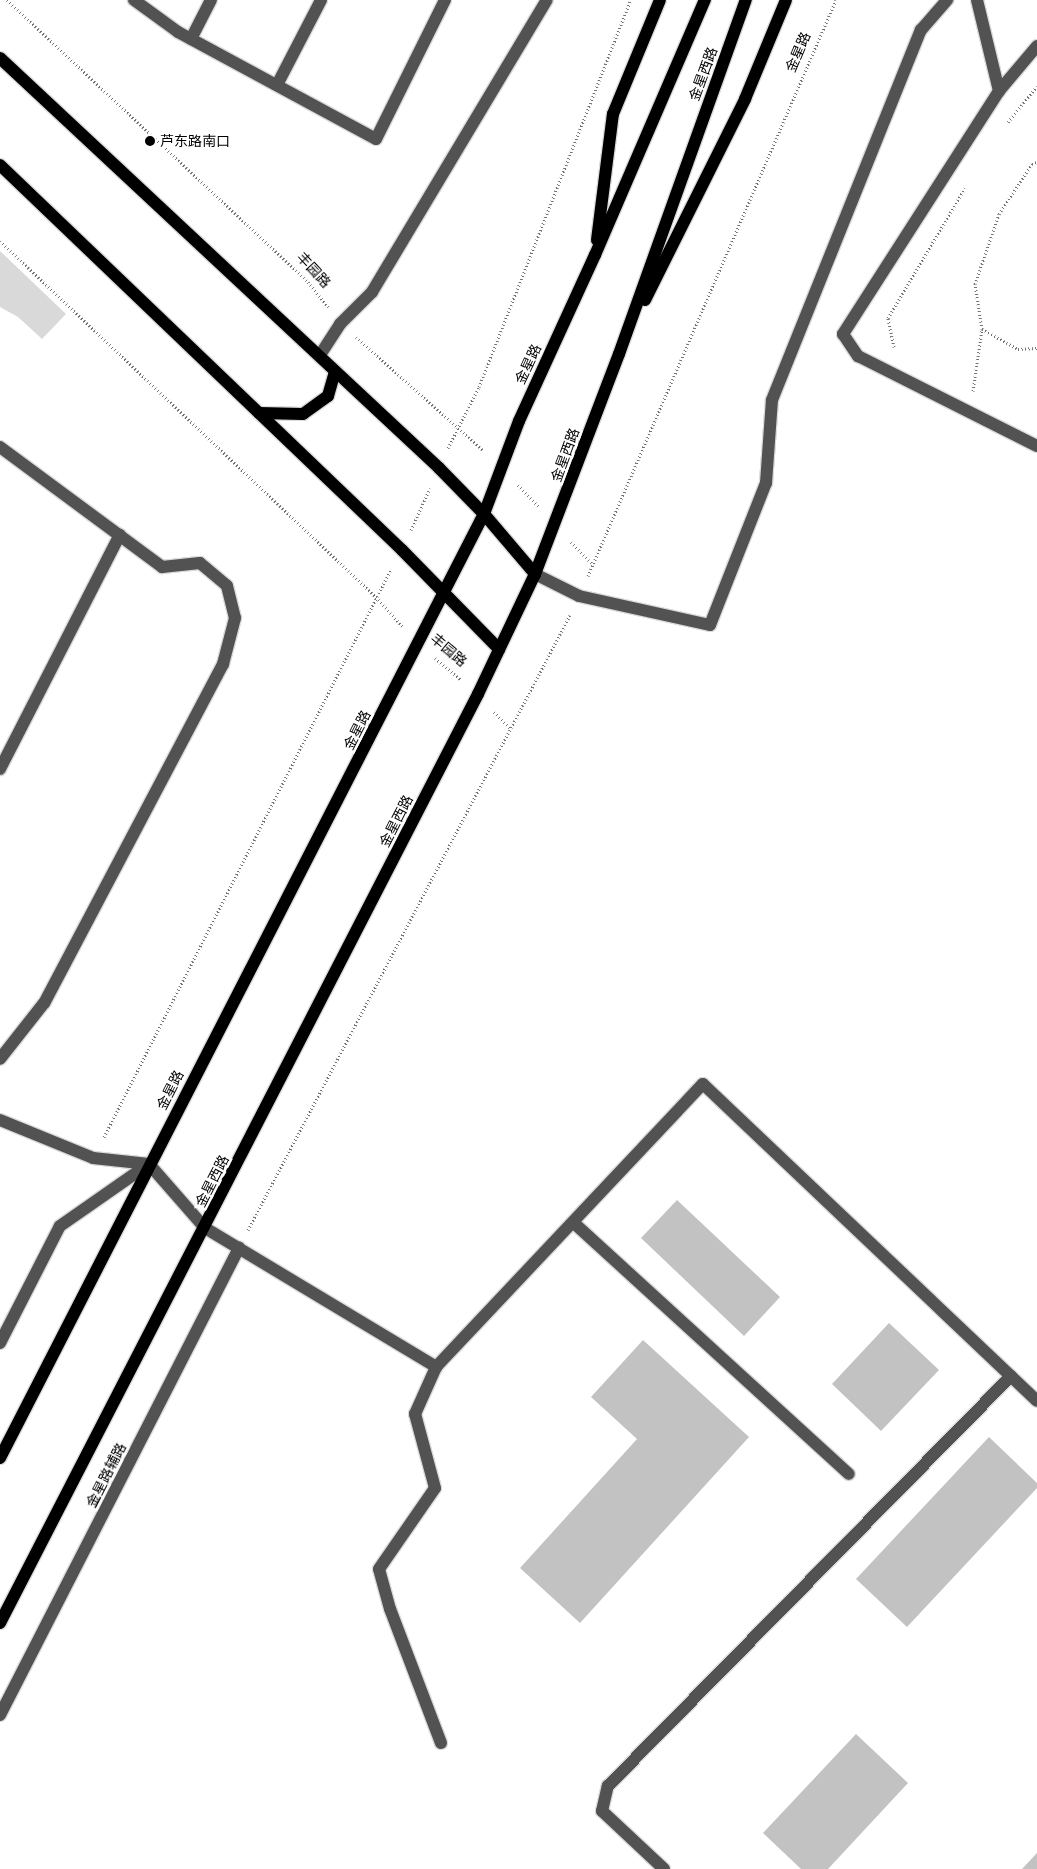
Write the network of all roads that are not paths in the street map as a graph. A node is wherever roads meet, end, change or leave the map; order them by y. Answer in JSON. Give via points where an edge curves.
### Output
{"nodes":[{"id":1,"x":134,"y":0,"type":"edge"},
{"id":2,"x":211,"y":0,"type":"edge"},
{"id":3,"x":321,"y":0,"type":"edge"},
{"id":4,"x":445,"y":0,"type":"edge"},
{"id":5,"x":547,"y":0,"type":"edge"},
{"id":6,"x":660,"y":0,"type":"edge"},
{"id":7,"x":705,"y":0,"type":"edge"},
{"id":8,"x":746,"y":0,"type":"edge"},
{"id":9,"x":786,"y":0,"type":"edge"},
{"id":10,"x":948,"y":0,"type":"edge"},
{"id":11,"x":977,"y":0,"type":"edge"},
{"id":12,"x":190,"y":39,"type":"junction"},
{"id":13,"x":1037,"y":46,"type":"edge"},
{"id":14,"x":0,"y":58,"type":"edge"},
{"id":15,"x":277,"y":85,"type":"junction"},
{"id":16,"x":999,"y":90,"type":"junction"},
{"id":17,"x":0,"y":165,"type":"edge"},
{"id":18,"x":595,"y":255,"type":"junction"},
{"id":19,"x":619,"y":354,"type":"junction"},
{"id":20,"x":320,"y":355,"type":"junction"},
{"id":21,"x":335,"y":372,"type":"junction"},
{"id":22,"x":259,"y":413,"type":"junction"},
{"id":23,"x":1037,"y":446,"type":"edge"},
{"id":24,"x":0,"y":447,"type":"edge"},
{"id":25,"x":484,"y":514,"type":"junction"},
{"id":26,"x":120,"y":536,"type":"junction"},
{"id":27,"x":536,"y":574,"type":"junction"},
{"id":28,"x":444,"y":592,"type":"junction"},
{"id":29,"x":500,"y":649,"type":"junction"},
{"id":30,"x":0,"y":769,"type":"edge"},
{"id":31,"x":0,"y":1059,"type":"edge"},
{"id":32,"x":0,"y":1120,"type":"edge"},
{"id":33,"x":149,"y":1164,"type":"junction"},
{"id":34,"x":574,"y":1223,"type":"junction"},
{"id":35,"x":205,"y":1228,"type":"junction"},
{"id":36,"x":238,"y":1248,"type":"junction"},
{"id":37,"x":0,"y":1342,"type":"edge"},
{"id":38,"x":436,"y":1367,"type":"junction"},
{"id":39,"x":1011,"y":1376,"type":"junction"},
{"id":40,"x":1037,"y":1401,"type":"edge"},
{"id":41,"x":0,"y":1458,"type":"edge"},
{"id":42,"x":849,"y":1474,"type":"dead end"},
{"id":43,"x":0,"y":1623,"type":"edge"},
{"id":44,"x":0,"y":1716,"type":"edge"},
{"id":45,"x":442,"y":1743,"type":"dead end"},
{"id":46,"x":664,"y":1869,"type":"edge"}],
"edges":[{"from":1,"to":12,"type":"street"},
{"from":2,"to":12,"type":"street"},
{"from":3,"to":15,"type":"street"},
{"from":4,"to":15,"type":"street","via":[[376,139]]},
{"from":5,"to":20,"type":"street","via":[[372,292],[340,324]]},
{"from":6,"to":18,"type":"main road","via":[[613,114]]},
{"from":7,"to":18,"type":"main road","name":"金星路"},
{"from":8,"to":19,"type":"main road","name":"金星西路"},
{"from":9,"to":19,"type":"main road","via":[[745,99]]},
{"from":10,"to":27,"type":"street","via":[[921,30],[772,400],[766,483],[710,625],[579,596]]},
{"from":11,"to":16,"type":"street"},
{"from":12,"to":15,"type":"street"},
{"from":13,"to":16,"type":"street"},
{"from":14,"to":20,"type":"main road"},
{"from":16,"to":23,"type":"street","via":[[843,334],[858,356]]},
{"from":17,"to":22,"type":"main road"},
{"from":18,"to":25,"type":"main road","name":"金星路","via":[[519,421]]},
{"from":19,"to":27,"type":"main road","name":"金星西路"},
{"from":20,"to":21,"type":"main road"},
{"from":21,"to":22,"type":"main road","via":[[328,396],[303,414]]},
{"from":21,"to":25,"type":"main road"},
{"from":22,"to":28,"type":"main road"},
{"from":24,"to":26,"type":"street"},
{"from":25,"to":27,"type":"main road"},
{"from":25,"to":28,"type":"main road","name":"金星路"},
{"from":26,"to":30,"type":"street"},
{"from":26,"to":31,"type":"street","via":[[162,567],[200,563],[227,586],[235,618],[223,664],[44,1003]]},
{"from":27,"to":29,"type":"main road","name":"金星西路"},
{"from":28,"to":29,"type":"main road"},
{"from":28,"to":33,"type":"main road","name":"金星路"},
{"from":29,"to":35,"type":"main road","name":"金星西路"},
{"from":32,"to":33,"type":"street","via":[[94,1158]]},
{"from":33,"to":35,"type":"street"},
{"from":33,"to":37,"type":"street","via":[[60,1226]]},
{"from":33,"to":41,"type":"main road","name":"金星路"},
{"from":34,"to":38,"type":"street"},
{"from":34,"to":39,"type":"street","via":[[703,1084]]},
{"from":34,"to":42,"type":"street"},
{"from":35,"to":36,"type":"street"},
{"from":35,"to":43,"type":"main road","name":"金星西路"},
{"from":36,"to":38,"type":"street"},
{"from":36,"to":44,"type":"street","name":"金星路辅路"},
{"from":38,"to":45,"type":"street","via":[[414,1414],[435,1488],[379,1568],[390,1609]]},
{"from":39,"to":40,"type":"street"},
{"from":39,"to":46,"type":"street","via":[[608,1786],[602,1811]]}]}
